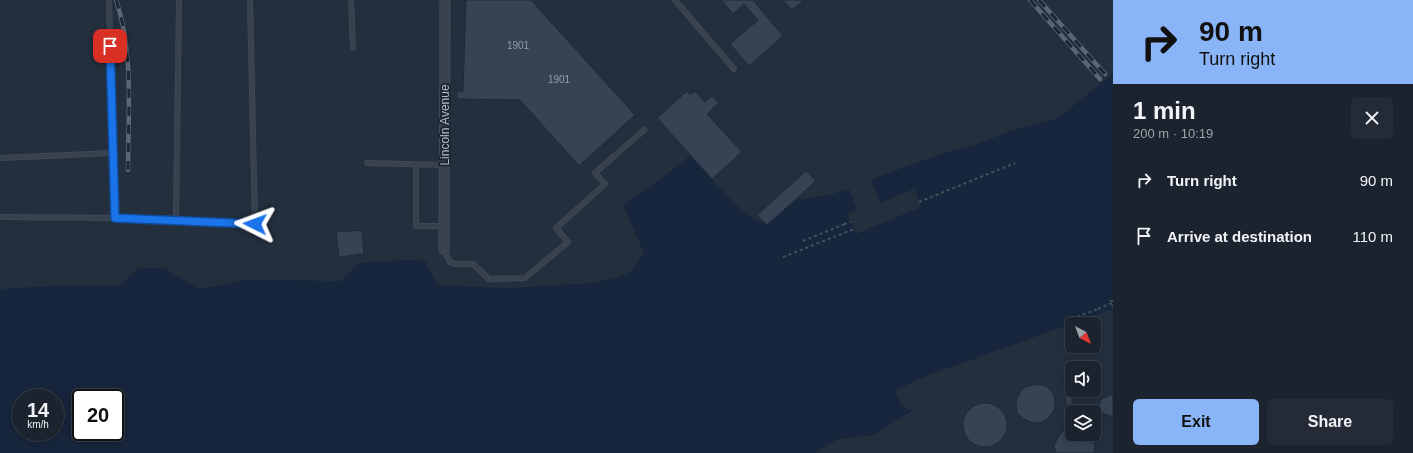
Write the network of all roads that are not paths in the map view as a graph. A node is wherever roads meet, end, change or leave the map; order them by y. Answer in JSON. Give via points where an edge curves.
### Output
{"nodes":[{"id":1,"x":109,"y":0,"type":"edge"},
{"id":2,"x":179,"y":0,"type":"edge"},
{"id":3,"x":250,"y":0,"type":"edge"},
{"id":4,"x":351,"y":0,"type":"edge"},
{"id":5,"x":445,"y":0,"type":"edge"},
{"id":6,"x":675,"y":0,"type":"edge"},
{"id":7,"x":353,"y":48,"type":"dead end"},
{"id":8,"x":734,"y":69,"type":"dead end"},
{"id":9,"x":644,"y":130,"type":"dead end"},
{"id":10,"x":113,"y":153,"type":"junction"},
{"id":11,"x":0,"y":158,"type":"edge"},
{"id":12,"x":367,"y":163,"type":"dead end"},
{"id":13,"x":416,"y":164,"type":"junction"},
{"id":14,"x":445,"y":165,"type":"junction"},
{"id":15,"x":0,"y":218,"type":"edge"},
{"id":16,"x":115,"y":218,"type":"junction"},
{"id":17,"x":176,"y":220,"type":"junction"},
{"id":18,"x":445,"y":226,"type":"junction"},
{"id":19,"x":444,"y":250,"type":"joint"}],
"edges":[{"from":1,"to":10,"type":"lane"},
{"from":2,"to":17,"type":"lane"},
{"from":3,"to":17,"type":"lane","via":[[255,224]]},
{"from":4,"to":7,"type":"lane"},
{"from":5,"to":14,"type":"street","name":"Lincoln Avenue"},
{"from":6,"to":8,"type":"lane"},
{"from":9,"to":19,"type":"lane","via":[[595,173],[605,184],[556,228],[568,242],[525,278],[489,279],[473,264],[450,262]]},
{"from":10,"to":11,"type":"lane"},
{"from":10,"to":16,"type":"lane"},
{"from":12,"to":13,"type":"lane"},
{"from":13,"to":14,"type":"lane"},
{"from":13,"to":18,"type":"lane","via":[[416,226]]},
{"from":14,"to":18,"type":"street","name":"Lincoln Avenue"},
{"from":15,"to":16,"type":"lane"},
{"from":16,"to":17,"type":"lane"},
{"from":18,"to":19,"type":"street","name":"Lincoln Avenue"}]}
